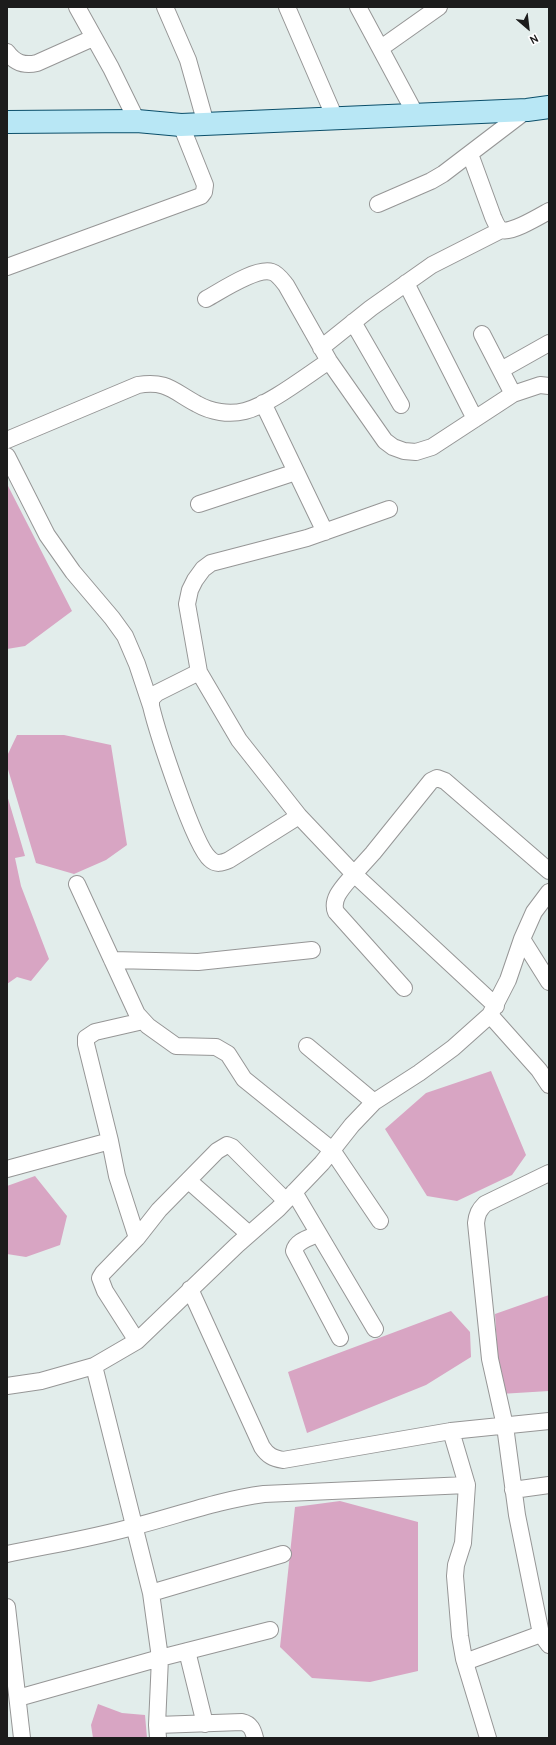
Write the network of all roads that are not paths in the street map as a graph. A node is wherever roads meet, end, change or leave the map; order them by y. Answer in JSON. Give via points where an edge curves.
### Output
{"nodes":[{"id":1,"x":77,"y":7,"type":"edge"},
{"id":2,"x":165,"y":7,"type":"edge"},
{"id":3,"x":287,"y":7,"type":"edge"},
{"id":4,"x":358,"y":7,"type":"edge"},
{"id":5,"x":440,"y":7,"type":"edge"},
{"id":6,"x":93,"y":38,"type":"junction"},
{"id":7,"x":381,"y":48,"type":"junction"},
{"id":8,"x":7,"y":52,"type":"edge"},
{"id":9,"x":549,"y":107,"type":"edge"},
{"id":10,"x":527,"y":110,"type":"junction"},
{"id":11,"x":416,"y":115,"type":"junction"},
{"id":12,"x":335,"y":118,"type":"junction"},
{"id":13,"x":137,"y":121,"type":"junction"},
{"id":14,"x":7,"y":122,"type":"edge"},
{"id":15,"x":206,"y":124,"type":"junction"},
{"id":16,"x":181,"y":125,"type":"junction"},
{"id":17,"x":470,"y":154,"type":"junction"},
{"id":18,"x":378,"y":204,"type":"dead end"},
{"id":19,"x":549,"y":212,"type":"edge"},
{"id":20,"x":501,"y":230,"type":"junction"},
{"id":21,"x":7,"y":266,"type":"edge"},
{"id":22,"x":406,"y":283,"type":"junction"},
{"id":23,"x":206,"y":299,"type":"dead end"},
{"id":24,"x":353,"y":322,"type":"junction"},
{"id":25,"x":482,"y":334,"type":"dead end"},
{"id":26,"x":549,"y":343,"type":"edge"},
{"id":27,"x":325,"y":355,"type":"junction"},
{"id":28,"x":501,"y":370,"type":"junction"},
{"id":29,"x":549,"y":386,"type":"edge"},
{"id":30,"x":513,"y":394,"type":"junction"},
{"id":31,"x":263,"y":403,"type":"junction"},
{"id":32,"x":401,"y":405,"type":"dead end"},
{"id":33,"x":475,"y":419,"type":"junction"},
{"id":34,"x":7,"y":440,"type":"edge"},
{"id":35,"x":7,"y":456,"type":"edge"},
{"id":36,"x":296,"y":472,"type":"junction"},
{"id":37,"x":199,"y":504,"type":"dead end"},
{"id":38,"x":389,"y":509,"type":"dead end"},
{"id":39,"x":325,"y":532,"type":"junction"},
{"id":40,"x":199,"y":672,"type":"junction"},
{"id":41,"x":151,"y":706,"type":"junction"},
{"id":42,"x":299,"y":816,"type":"junction"},
{"id":43,"x":549,"y":871,"type":"edge"},
{"id":44,"x":354,"y":874,"type":"junction"},
{"id":45,"x":77,"y":884,"type":"dead end"},
{"id":46,"x":549,"y":892,"type":"edge"},
{"id":47,"x":522,"y":938,"type":"junction"},
{"id":48,"x":312,"y":950,"type":"dead end"},
{"id":49,"x":112,"y":960,"type":"junction"},
{"id":50,"x":549,"y":982,"type":"edge"},
{"id":51,"x":404,"y":988,"type":"dead end"},
{"id":52,"x":493,"y":1011,"type":"junction"},
{"id":53,"x":143,"y":1021,"type":"junction"},
{"id":54,"x":307,"y":1046,"type":"dead end"},
{"id":55,"x":549,"y":1085,"type":"edge"},
{"id":56,"x":374,"y":1102,"type":"junction"},
{"id":57,"x":110,"y":1141,"type":"junction"},
{"id":58,"x":332,"y":1150,"type":"junction"},
{"id":59,"x":7,"y":1169,"type":"edge"},
{"id":60,"x":549,"y":1173,"type":"edge"},
{"id":61,"x":189,"y":1181,"type":"junction"},
{"id":62,"x":290,"y":1196,"type":"junction"},
{"id":63,"x":380,"y":1221,"type":"dead end"},
{"id":64,"x":249,"y":1234,"type":"junction"},
{"id":65,"x":318,"y":1234,"type":"junction"},
{"id":66,"x":137,"y":1238,"type":"junction"},
{"id":67,"x":190,"y":1290,"type":"junction"},
{"id":68,"x":375,"y":1328,"type":"dead end"},
{"id":69,"x":340,"y":1338,"type":"dead end"},
{"id":70,"x":137,"y":1341,"type":"junction"},
{"id":71,"x":94,"y":1366,"type":"junction"},
{"id":72,"x":7,"y":1386,"type":"edge"},
{"id":73,"x":549,"y":1421,"type":"edge"},
{"id":74,"x":505,"y":1426,"type":"junction"},
{"id":75,"x":451,"y":1431,"type":"junction"},
{"id":76,"x":467,"y":1485,"type":"junction"},
{"id":77,"x":549,"y":1485,"type":"edge"},
{"id":78,"x":513,"y":1490,"type":"junction"},
{"id":79,"x":135,"y":1527,"type":"junction"},
{"id":80,"x":7,"y":1554,"type":"edge"},
{"id":81,"x":283,"y":1554,"type":"dead end"},
{"id":82,"x":151,"y":1593,"type":"junction"},
{"id":83,"x":7,"y":1607,"type":"edge"},
{"id":84,"x":270,"y":1630,"type":"dead end"},
{"id":85,"x":545,"y":1640,"type":"edge"},
{"id":86,"x":187,"y":1651,"type":"junction"},
{"id":87,"x":160,"y":1658,"type":"junction"},
{"id":88,"x":465,"y":1662,"type":"junction"},
{"id":89,"x":14,"y":1694,"type":"edge"},
{"id":90,"x":205,"y":1724,"type":"junction"},
{"id":91,"x":158,"y":1732,"type":"edge"},
{"id":92,"x":22,"y":1738,"type":"edge"},
{"id":93,"x":255,"y":1738,"type":"edge"},
{"id":94,"x":488,"y":1738,"type":"edge"}],
"edges":[{"from":1,"to":6,"type":"street"},
{"from":2,"to":15,"type":"street","via":[[188,60]]},
{"from":3,"to":12,"type":"street"},
{"from":4,"to":7,"type":"street"},
{"from":5,"to":7,"type":"street"},
{"from":6,"to":8,"type":"street","via":[[28,65],[18,63]]},
{"from":6,"to":13,"type":"street"},
{"from":7,"to":11,"type":"street"},
{"from":9,"to":10,"type":"main road"},
{"from":10,"to":11,"type":"main road"},
{"from":10,"to":17,"type":"street"},
{"from":11,"to":12,"type":"main road"},
{"from":12,"to":15,"type":"main road"},
{"from":13,"to":14,"type":"main road"},
{"from":13,"to":16,"type":"main road"},
{"from":15,"to":16,"type":"main road"},
{"from":16,"to":21,"type":"street","via":[[205,185],[201,196]]},
{"from":17,"to":18,"type":"street","via":[[431,181]]},
{"from":17,"to":20,"type":"street","via":[[493,217]]},
{"from":19,"to":20,"type":"street","via":[[509,231]]},
{"from":20,"to":22,"type":"street","via":[[432,266]]},
{"from":22,"to":24,"type":"street"},
{"from":22,"to":33,"type":"street"},
{"from":23,"to":27,"type":"street","via":[[253,274],[272,272],[286,285]]},
{"from":24,"to":27,"type":"street"},
{"from":24,"to":32,"type":"street"},
{"from":25,"to":28,"type":"street"},
{"from":26,"to":28,"type":"street"},
{"from":27,"to":31,"type":"street"},
{"from":27,"to":33,"type":"street","via":[[385,441],[393,447],[416,452],[432,447]]},
{"from":28,"to":30,"type":"street"},
{"from":29,"to":30,"type":"street","via":[[540,385]]},
{"from":30,"to":33,"type":"street"},
{"from":31,"to":34,"type":"street","via":[[245,411],[215,411],[198,405],[166,386],[155,383],[138,385]]},
{"from":31,"to":36,"type":"street"},
{"from":35,"to":41,"type":"street","via":[[47,535],[73,572],[125,636]]},
{"from":36,"to":37,"type":"street"},
{"from":36,"to":39,"type":"street"},
{"from":38,"to":39,"type":"street"},
{"from":39,"to":40,"type":"street","via":[[211,563],[203,570],[190,590],[187,604]]},
{"from":40,"to":41,"type":"street","via":[[157,693],[151,699]]},
{"from":40,"to":42,"type":"street","via":[[236,736]]},
{"from":41,"to":42,"type":"street","via":[[196,835],[211,861],[219,864],[229,860]]},
{"from":42,"to":44,"type":"street"},
{"from":43,"to":44,"type":"street","via":[[445,781],[437,778],[431,781]]},
{"from":44,"to":51,"type":"street","via":[[337,896],[334,903],[336,912]]},
{"from":44,"to":52,"type":"street"},
{"from":45,"to":49,"type":"street"},
{"from":46,"to":47,"type":"street","via":[[534,912]]},
{"from":47,"to":50,"type":"street"},
{"from":47,"to":52,"type":"street","via":[[508,980]]},
{"from":48,"to":49,"type":"street","via":[[198,962]]},
{"from":49,"to":53,"type":"street","via":[[137,1014]]},
{"from":52,"to":55,"type":"street"},
{"from":52,"to":56,"type":"street","via":[[448,1052]]},
{"from":53,"to":57,"type":"street","via":[[95,1032],[86,1038]]},
{"from":53,"to":58,"type":"street","via":[[176,1046],[216,1047],[223,1050],[233,1060],[244,1079]]},
{"from":54,"to":56,"type":"street"},
{"from":56,"to":58,"type":"street","via":[[352,1124]]},
{"from":57,"to":59,"type":"street"},
{"from":57,"to":66,"type":"street","via":[[117,1176]]},
{"from":58,"to":62,"type":"street"},
{"from":58,"to":63,"type":"street"},
{"from":60,"to":74,"type":"street","via":[[486,1204],[480,1208],[477,1215],[490,1359]]},
{"from":61,"to":62,"type":"street","via":[[217,1151],[227,1145]]},
{"from":61,"to":64,"type":"street"},
{"from":61,"to":66,"type":"street","via":[[159,1210]]},
{"from":62,"to":64,"type":"street"},
{"from":62,"to":65,"type":"street"},
{"from":64,"to":67,"type":"street"},
{"from":65,"to":68,"type":"street"},
{"from":65,"to":69,"type":"street","via":[[299,1243],[294,1251]]},
{"from":66,"to":70,"type":"street","via":[[100,1278],[105,1291]]},
{"from":67,"to":70,"type":"street"},
{"from":67,"to":75,"type":"street","via":[[262,1447],[273,1458],[283,1460]]},
{"from":70,"to":71,"type":"street"},
{"from":71,"to":72,"type":"street","via":[[41,1381]]},
{"from":71,"to":79,"type":"street"},
{"from":73,"to":74,"type":"street"},
{"from":74,"to":75,"type":"street"},
{"from":74,"to":78,"type":"street"},
{"from":75,"to":76,"type":"street"},
{"from":76,"to":79,"type":"street","via":[[240,1497]]},
{"from":76,"to":88,"type":"street","via":[[463,1543],[455,1576]]},
{"from":77,"to":78,"type":"street"},
{"from":78,"to":85,"type":"street","via":[[516,1515]]},
{"from":79,"to":80,"type":"street"},
{"from":79,"to":82,"type":"street"},
{"from":81,"to":82,"type":"street"},
{"from":82,"to":87,"type":"street"},
{"from":83,"to":89,"type":"street"},
{"from":84,"to":86,"type":"street"},
{"from":85,"to":88,"type":"street"},
{"from":86,"to":87,"type":"street"},
{"from":86,"to":90,"type":"street"},
{"from":87,"to":89,"type":"street"},
{"from":87,"to":91,"type":"street"},
{"from":88,"to":94,"type":"street"},
{"from":89,"to":92,"type":"street"},
{"from":90,"to":91,"type":"street"},
{"from":90,"to":93,"type":"street","via":[[248,1724]]}]}
